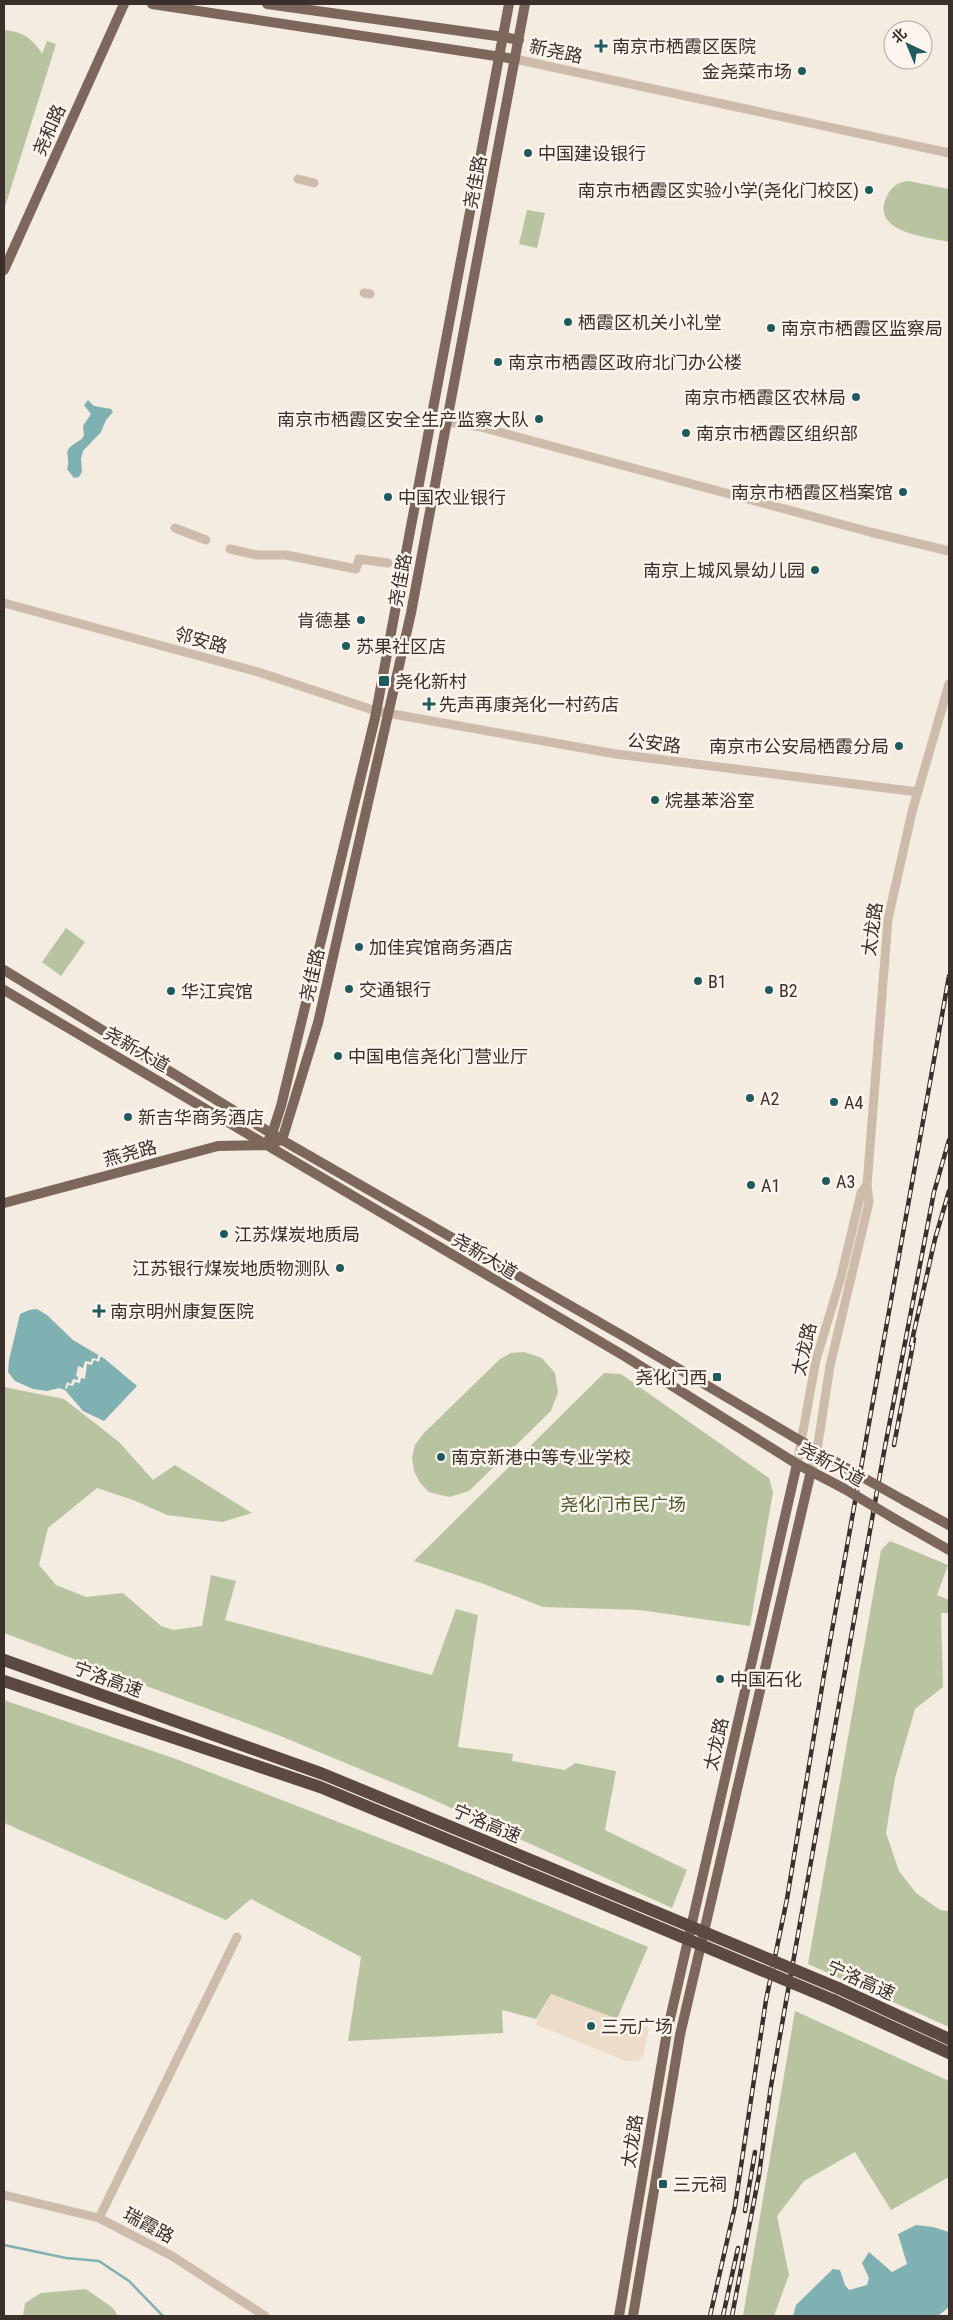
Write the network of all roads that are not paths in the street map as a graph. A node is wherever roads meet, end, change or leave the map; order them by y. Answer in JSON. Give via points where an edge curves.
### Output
{"nodes":[{"id":1,"x":124,"y":4,"type":"edge"},
{"id":2,"x":152,"y":4,"type":"edge"},
{"id":3,"x":266,"y":4,"type":"edge"},
{"id":4,"x":509,"y":4,"type":"edge"},
{"id":5,"x":525,"y":4,"type":"edge"},
{"id":6,"x":504,"y":36,"type":"junction"},
{"id":7,"x":519,"y":40,"type":"junction"},
{"id":8,"x":500,"y":56,"type":"junction"},
{"id":9,"x":515,"y":59,"type":"junction"},
{"id":10,"x":949,"y":153,"type":"edge"},
{"id":11,"x":298,"y":179,"type":"dead end"},
{"id":12,"x":314,"y":183,"type":"dead end"},
{"id":13,"x":4,"y":270,"type":"edge"},
{"id":14,"x":447,"y":422,"type":"junction"},
{"id":15,"x":175,"y":528,"type":"dead end"},
{"id":16,"x":206,"y":540,"type":"dead end"},
{"id":17,"x":230,"y":548,"type":"dead end"},
{"id":18,"x":949,"y":550,"type":"edge"},
{"id":19,"x":388,"y":563,"type":"dead end"},
{"id":20,"x":4,"y":604,"type":"edge"},
{"id":21,"x":949,"y":684,"type":"edge"},
{"id":22,"x":376,"y":711,"type":"junction"},
{"id":23,"x":388,"y":713,"type":"junction"},
{"id":24,"x":918,"y":792,"type":"junction"},
{"id":25,"x":4,"y":970,"type":"edge"},
{"id":26,"x":4,"y":990,"type":"edge"},
{"id":27,"x":272,"y":1134,"type":"junction"},
{"id":28,"x":282,"y":1140,"type":"junction"},
{"id":29,"x":266,"y":1144,"type":"junction"},
{"id":30,"x":867,"y":1185,"type":"junction"},
{"id":31,"x":4,"y":1203,"type":"edge"},
{"id":32,"x":802,"y":1441,"type":"junction"},
{"id":33,"x":817,"y":1450,"type":"junction"},
{"id":34,"x":797,"y":1464,"type":"junction"},
{"id":35,"x":811,"y":1471,"type":"junction"},
{"id":36,"x":949,"y":1525,"type":"edge"},
{"id":37,"x":949,"y":1550,"type":"edge"},
{"id":38,"x":4,"y":1660,"type":"edge"},
{"id":39,"x":7,"y":1683,"type":"edge"},
{"id":40,"x":570,"y":1883,"type":"junction"},
{"id":41,"x":237,"y":1937,"type":"dead end"},
{"id":42,"x":949,"y":2039,"type":"edge"},
{"id":43,"x":949,"y":2054,"type":"edge"},
{"id":44,"x":4,"y":2195,"type":"edge"},
{"id":45,"x":99,"y":2218,"type":"junction"},
{"id":46,"x":265,"y":2316,"type":"edge"},
{"id":47,"x":619,"y":2316,"type":"edge"},
{"id":48,"x":633,"y":2316,"type":"edge"}],
"edges":[{"from":1,"to":13,"type":"main road","name":"尧和路"},
{"from":2,"to":8,"type":"main road","name":"新尧路"},
{"from":3,"to":6,"type":"main road","name":"新尧路"},
{"from":4,"to":6,"type":"main road","name":"尧佳路"},
{"from":5,"to":7,"type":"main road","name":"尧佳路"},
{"from":6,"to":7,"type":"main road","name":"新尧路"},
{"from":6,"to":8,"type":"main road","name":"尧佳路"},
{"from":7,"to":9,"type":"main road","name":"尧佳路"},
{"from":8,"to":9,"type":"main road","name":"新尧路"},
{"from":8,"to":22,"type":"main road","name":"尧佳路"},
{"from":9,"to":10,"type":"street","name":"新尧路"},
{"from":9,"to":14,"type":"main road","name":"尧佳路"},
{"from":11,"to":12,"type":"street"},
{"from":14,"to":18,"type":"street","via":[[481,428]]},
{"from":14,"to":23,"type":"main road","name":"尧佳路"},
{"from":15,"to":16,"type":"street"},
{"from":17,"to":19,"type":"street","via":[[356,569],[359,559]]},
{"from":20,"to":22,"type":"street","name":"邻安路","via":[[258,672]]},
{"from":21,"to":24,"type":"street","name":"太龙路"},
{"from":22,"to":23,"type":"street","name":"邻安路"},
{"from":22,"to":27,"type":"main road","name":"尧佳路"},
{"from":23,"to":24,"type":"street","name":"公安路","via":[[616,754]]},
{"from":23,"to":28,"type":"main road","name":"尧佳路","via":[[318,1023]]},
{"from":24,"to":30,"type":"street","name":"太龙路","via":[[888,919]]},
{"from":25,"to":27,"type":"main road","name":"尧新大道"},
{"from":26,"to":29,"type":"main road","name":"尧新大道"},
{"from":27,"to":28,"type":"main road","name":"尧新大道"},
{"from":27,"to":29,"type":"main road","name":"尧佳路"},
{"from":28,"to":29,"type":"main road"},
{"from":28,"to":32,"type":"main road","name":"尧新大道"},
{"from":29,"to":31,"type":"main road","name":"燕尧路","via":[[218,1146]]},
{"from":29,"to":34,"type":"main road","name":"尧新大道","via":[[626,1357]]},
{"from":30,"to":32,"type":"street","name":"太龙路","via":[[861,1193],[816,1360]]},
{"from":30,"to":33,"type":"street","name":"太龙路","via":[[869,1202],[830,1366]]},
{"from":32,"to":33,"type":"main road","name":"尧新大道"},
{"from":32,"to":34,"type":"street","name":"太龙路"},
{"from":33,"to":35,"type":"street","name":"太龙路"},
{"from":33,"to":36,"type":"main road","name":"尧新大道","bridge":true},
{"from":34,"to":35,"type":"main road","name":"尧新大道"},
{"from":34,"to":47,"type":"main road","name":"太龙路","via":[[666,2032]]},
{"from":35,"to":37,"type":"main road","name":"尧新大道","bridge":true},
{"from":35,"to":48,"type":"main road","name":"太龙路","via":[[680,2035]]},
{"from":38,"to":40,"type":"highway","name":"宁洛高速","via":[[323,1774]]},
{"from":39,"to":40,"type":"highway","name":"宁洛高速","via":[[320,1787]]},
{"from":40,"to":42,"type":"highway","name":"宁洛高速","bridge":true,"via":[[838,1988]]},
{"from":40,"to":43,"type":"highway","name":"宁洛高速","bridge":true},
{"from":41,"to":45,"type":"street"},
{"from":44,"to":45,"type":"street","name":"瑞霞路"},
{"from":45,"to":46,"type":"street","name":"瑞霞路","via":[[172,2256]]}]}
